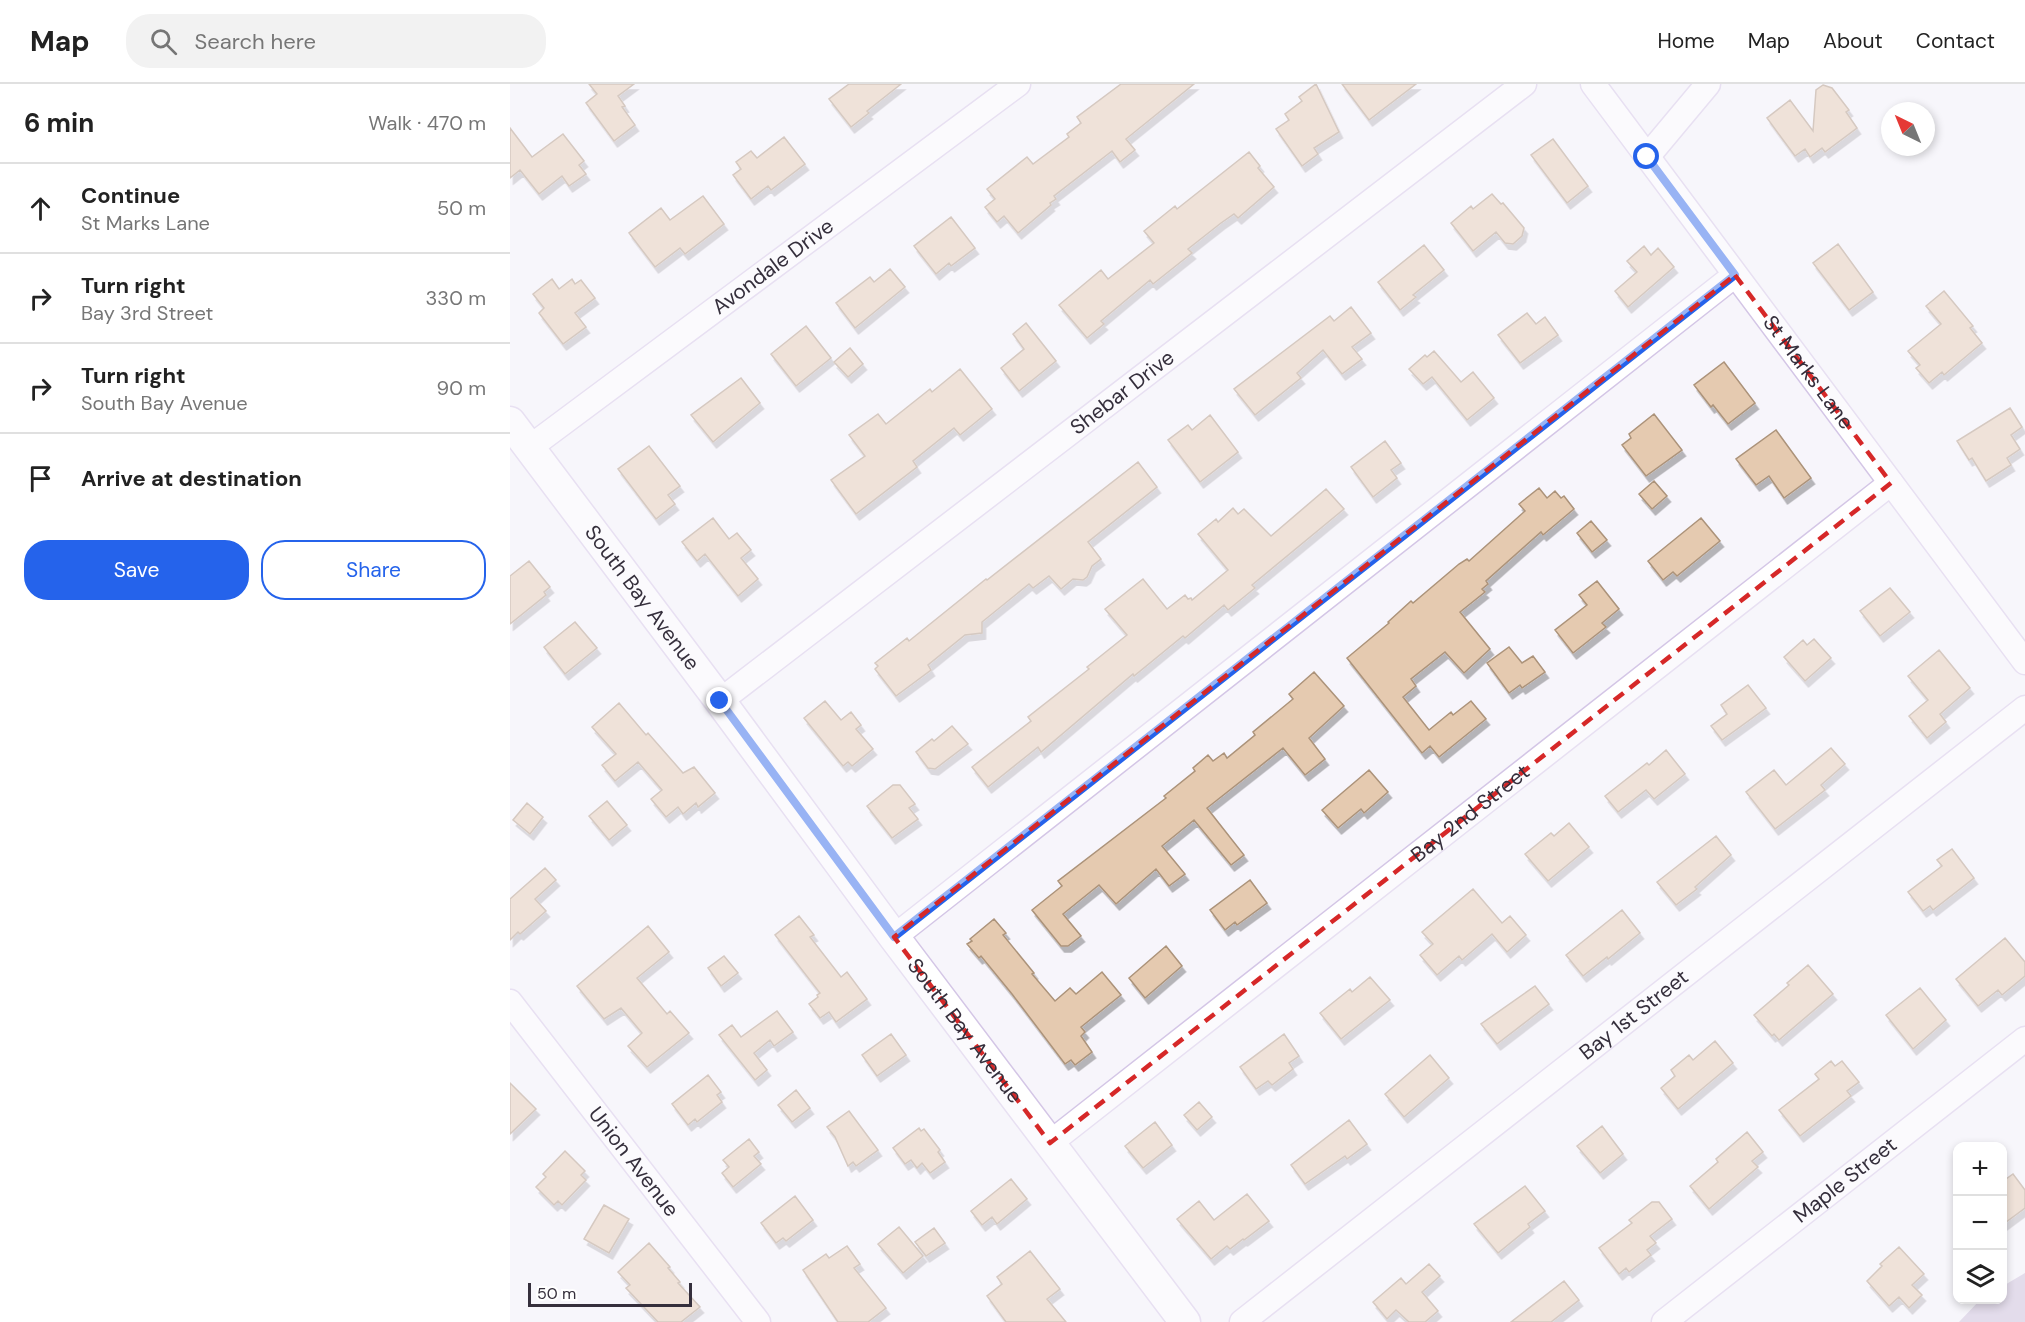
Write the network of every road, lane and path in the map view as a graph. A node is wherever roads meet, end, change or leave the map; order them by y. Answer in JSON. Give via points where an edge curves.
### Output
{"nodes":[{"id":1,"x":1018,"y":84,"type":"edge"},
{"id":2,"x":1524,"y":84,"type":"edge"},
{"id":3,"x":1593,"y":84,"type":"edge"},
{"id":4,"x":1708,"y":84,"type":"edge"},
{"id":5,"x":1647,"y":157,"type":"junction"},
{"id":6,"x":1735,"y":275,"type":"junction"},
{"id":7,"x":510,"y":422,"type":"edge"},
{"id":8,"x":529,"y":448,"type":"junction"},
{"id":9,"x":1891,"y":483,"type":"junction"},
{"id":10,"x":2025,"y":662,"type":"edge"},
{"id":11,"x":720,"y":701,"type":"junction"},
{"id":12,"x":2025,"y":708,"type":"edge"},
{"id":13,"x":894,"y":937,"type":"junction"},
{"id":14,"x":510,"y":1002,"type":"edge"},
{"id":15,"x":2025,"y":1039,"type":"edge"},
{"id":16,"x":1050,"y":1143,"type":"junction"},
{"id":17,"x":758,"y":1322,"type":"edge"},
{"id":18,"x":1185,"y":1322,"type":"edge"},
{"id":19,"x":1242,"y":1322,"type":"edge"},
{"id":20,"x":1664,"y":1322,"type":"edge"}],
"edges":[{"from":1,"to":8,"type":"street","name":"Avondale Drive"},
{"from":2,"to":11,"type":"street","name":"Shebar Drive"},
{"from":3,"to":5,"type":"street","name":"St Marks Lane"},
{"from":4,"to":5,"type":"street"},
{"from":5,"to":6,"type":"street","name":"St Marks Lane"},
{"from":6,"to":9,"type":"street","name":"St Marks Lane"},
{"from":6,"to":13,"type":"street"},
{"from":7,"to":8,"type":"street","name":"South Bay Avenue"},
{"from":8,"to":11,"type":"street","name":"South Bay Avenue"},
{"from":9,"to":10,"type":"street","name":"St Marks Lane"},
{"from":9,"to":16,"type":"street","name":"Bay 2nd Street"},
{"from":11,"to":13,"type":"street","name":"South Bay Avenue"},
{"from":12,"to":19,"type":"street","name":"Bay 1st Street"},
{"from":13,"to":16,"type":"street","name":"South Bay Avenue"},
{"from":14,"to":17,"type":"street","name":"Union Avenue"},
{"from":15,"to":20,"type":"street","name":"Maple Street"},
{"from":16,"to":18,"type":"street","name":"South Bay Avenue"}]}
